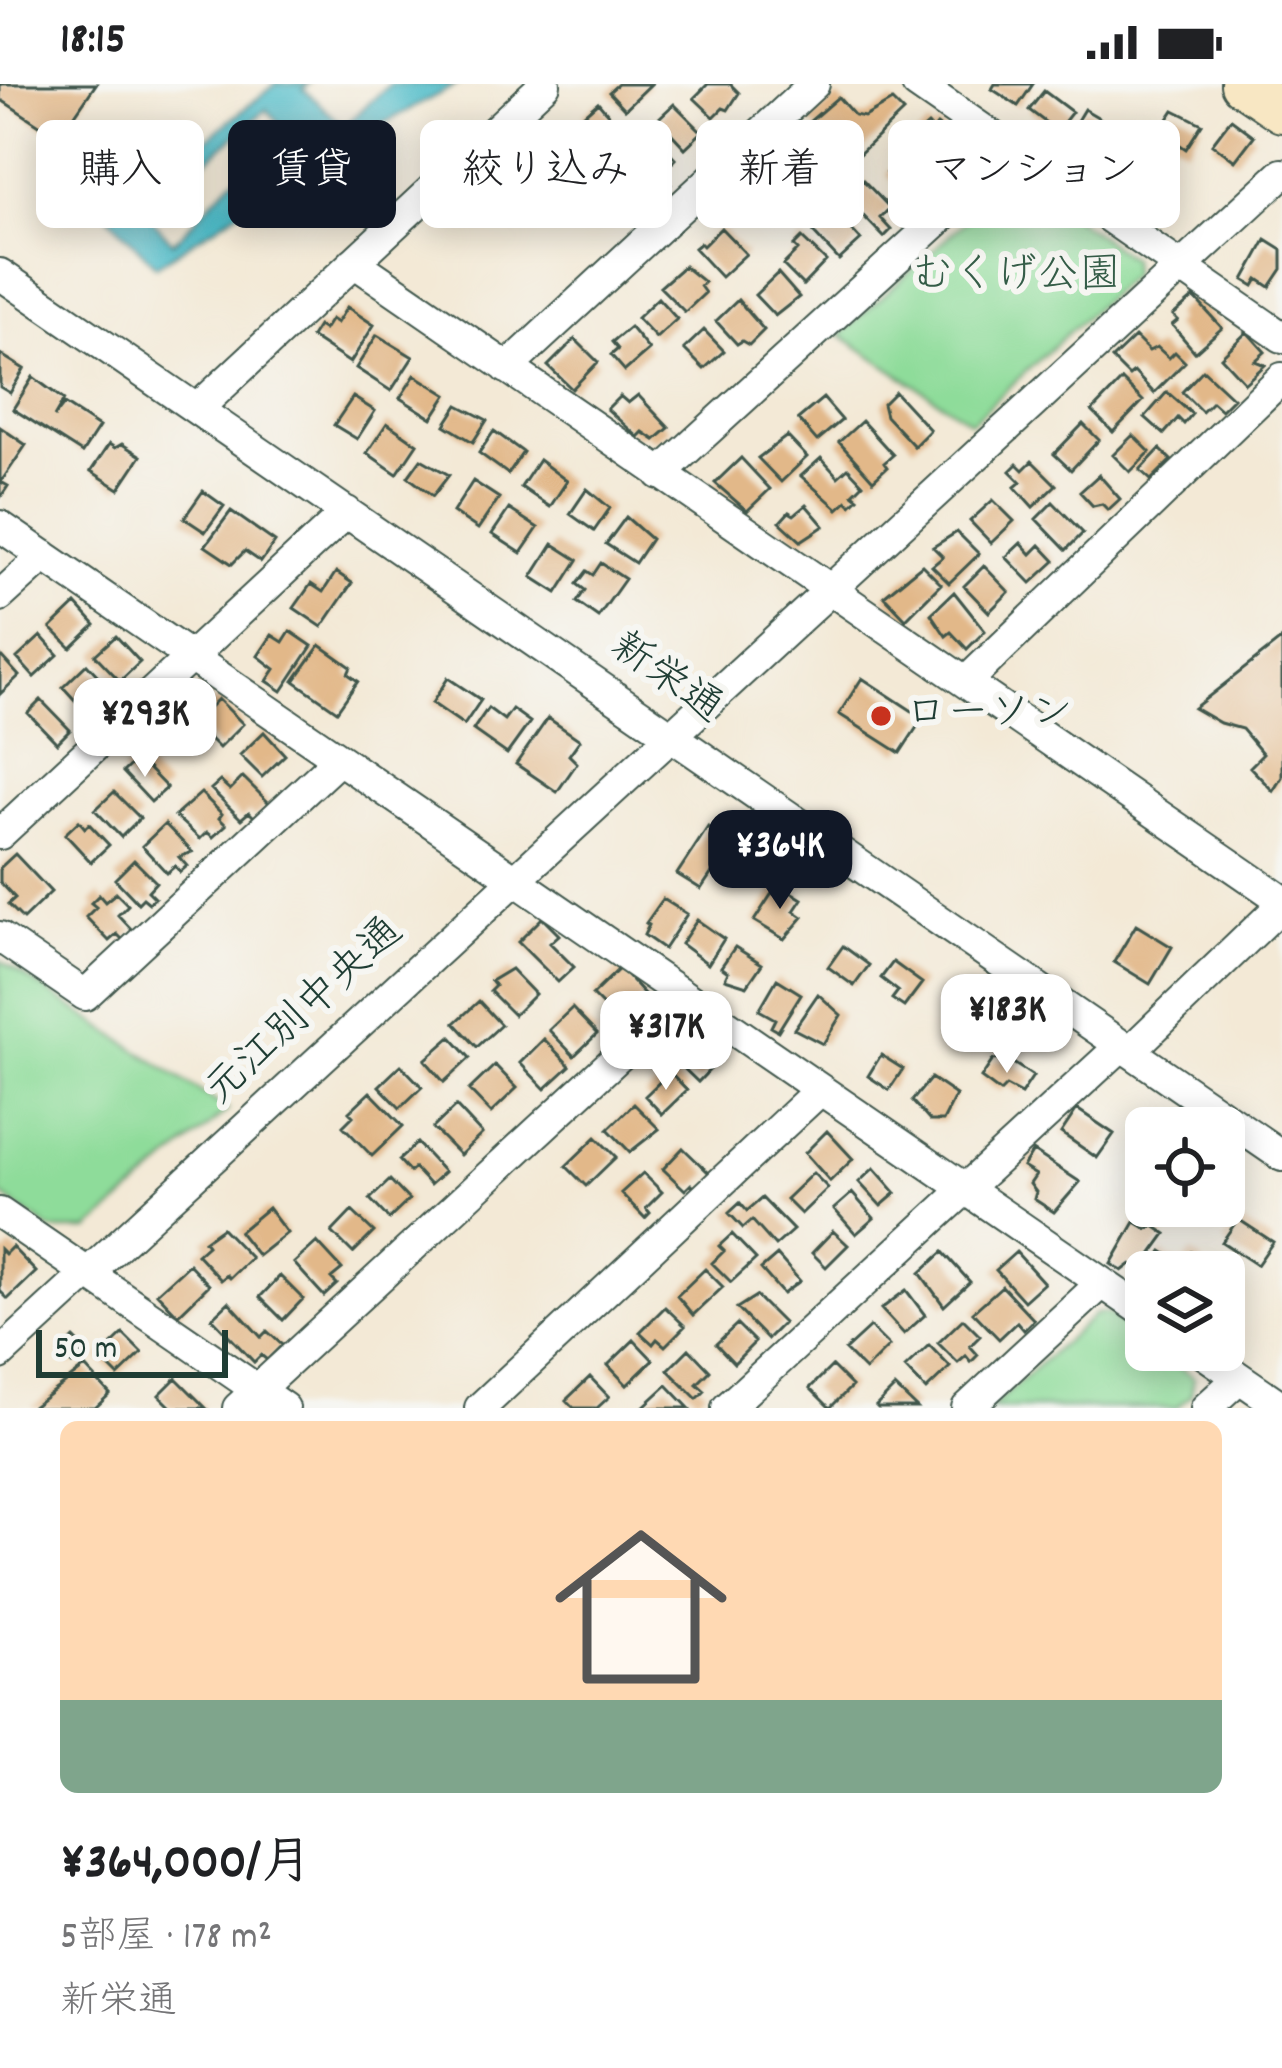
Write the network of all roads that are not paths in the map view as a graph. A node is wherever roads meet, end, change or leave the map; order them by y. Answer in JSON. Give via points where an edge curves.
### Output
{"nodes":[{"id":1,"x":545,"y":84,"type":"edge"},
{"id":2,"x":814,"y":84,"type":"edge"},
{"id":3,"x":917,"y":84,"type":"edge"},
{"id":4,"x":1242,"y":84,"type":"edge"},
{"id":5,"x":1282,"y":111,"type":"edge"},
{"id":6,"x":968,"y":120,"type":"edge"},
{"id":7,"x":1282,"y":173,"type":"edge"},
{"id":8,"x":930,"y":228,"type":"edge"},
{"id":9,"x":1124,"y":228,"type":"edge"},
{"id":10,"x":354,"y":262,"type":"junction"},
{"id":11,"x":1180,"y":267,"type":"junction"},
{"id":12,"x":0,"y":274,"type":"edge"},
{"id":13,"x":1282,"y":337,"type":"edge"},
{"id":14,"x":507,"y":368,"type":"junction"},
{"id":15,"x":1282,"y":378,"type":"edge"},
{"id":16,"x":197,"y":410,"type":"junction"},
{"id":17,"x":660,"y":474,"type":"junction"},
{"id":18,"x":346,"y":512,"type":"junction"},
{"id":19,"x":0,"y":526,"type":"edge"},
{"id":20,"x":44,"y":556,"type":"junction"},
{"id":21,"x":828,"y":590,"type":"junction"},
{"id":22,"x":0,"y":596,"type":"edge"},
{"id":23,"x":190,"y":656,"type":"junction"},
{"id":24,"x":967,"y":681,"type":"junction"},
{"id":25,"x":670,"y":734,"type":"junction"},
{"id":26,"x":340,"y":759,"type":"junction"},
{"id":27,"x":0,"y":834,"type":"edge"},
{"id":28,"x":514,"y":879,"type":"junction"},
{"id":29,"x":1282,"y":903,"type":"edge"},
{"id":30,"x":0,"y":937,"type":"edge"},
{"id":31,"x":684,"y":996,"type":"junction"},
{"id":32,"x":1126,"y":1048,"type":"junction"},
{"id":33,"x":820,"y":1090,"type":"junction"},
{"id":34,"x":1282,"y":1156,"type":"edge"},
{"id":35,"x":964,"y":1188,"type":"junction"},
{"id":36,"x":0,"y":1213,"type":"edge"},
{"id":37,"x":88,"y":1272,"type":"junction"},
{"id":38,"x":1102,"y":1283,"type":"junction"},
{"id":39,"x":1125,"y":1299,"type":"edge"},
{"id":40,"x":0,"y":1354,"type":"edge"},
{"id":41,"x":1230,"y":1371,"type":"edge"},
{"id":42,"x":1240,"y":1378,"type":"junction"},
{"id":43,"x":248,"y":1399,"type":"edge"},
{"id":44,"x":1282,"y":1407,"type":"edge"},
{"id":45,"x":284,"y":1408,"type":"edge"},
{"id":46,"x":480,"y":1408,"type":"edge"},
{"id":47,"x":727,"y":1408,"type":"edge"},
{"id":48,"x":968,"y":1408,"type":"edge"},
{"id":49,"x":1206,"y":1408,"type":"edge"}],
"edges":[{"from":1,"to":10,"type":"street"},
{"from":2,"to":14,"type":"street"},
{"from":3,"to":6,"type":"street"},
{"from":4,"to":5,"type":"street"},
{"from":7,"to":11,"type":"street","name":"元江別中央通"},
{"from":8,"to":17,"type":"street"},
{"from":9,"to":11,"type":"street"},
{"from":10,"to":14,"type":"street"},
{"from":10,"to":16,"type":"street"},
{"from":11,"to":13,"type":"street"},
{"from":11,"to":21,"type":"street","name":"元江別中央通"},
{"from":12,"to":16,"type":"street","name":"新栄通"},
{"from":14,"to":17,"type":"street"},
{"from":15,"to":24,"type":"street"},
{"from":16,"to":18,"type":"street","name":"新栄通"},
{"from":17,"to":21,"type":"street"},
{"from":18,"to":23,"type":"street"},
{"from":18,"to":25,"type":"street","name":"新栄通"},
{"from":19,"to":20,"type":"street"},
{"from":20,"to":22,"type":"street"},
{"from":20,"to":23,"type":"street"},
{"from":21,"to":24,"type":"street"},
{"from":21,"to":25,"type":"street","name":"元江別中央通"},
{"from":23,"to":26,"type":"street"},
{"from":23,"to":27,"type":"street"},
{"from":24,"to":29,"type":"street"},
{"from":25,"to":28,"type":"street","name":"元江別中央通"},
{"from":25,"to":32,"type":"street","name":"新栄通"},
{"from":26,"to":28,"type":"street"},
{"from":26,"to":30,"type":"street","via":[[85,995]]},
{"from":28,"to":31,"type":"street"},
{"from":28,"to":37,"type":"street","name":"元江別中央通"},
{"from":29,"to":32,"type":"street"},
{"from":31,"to":33,"type":"street"},
{"from":31,"to":43,"type":"street"},
{"from":32,"to":34,"type":"street","name":"新栄通"},
{"from":32,"to":35,"type":"street"},
{"from":33,"to":35,"type":"street"},
{"from":33,"to":46,"type":"street"},
{"from":35,"to":38,"type":"street"},
{"from":35,"to":47,"type":"street"},
{"from":36,"to":37,"type":"street"},
{"from":37,"to":40,"type":"street","name":"元江別中央通"},
{"from":37,"to":43,"type":"street"},
{"from":38,"to":39,"type":"street"},
{"from":38,"to":48,"type":"street"},
{"from":41,"to":42,"type":"street"},
{"from":42,"to":44,"type":"street"},
{"from":42,"to":49,"type":"street"},
{"from":43,"to":45,"type":"street"}]}
